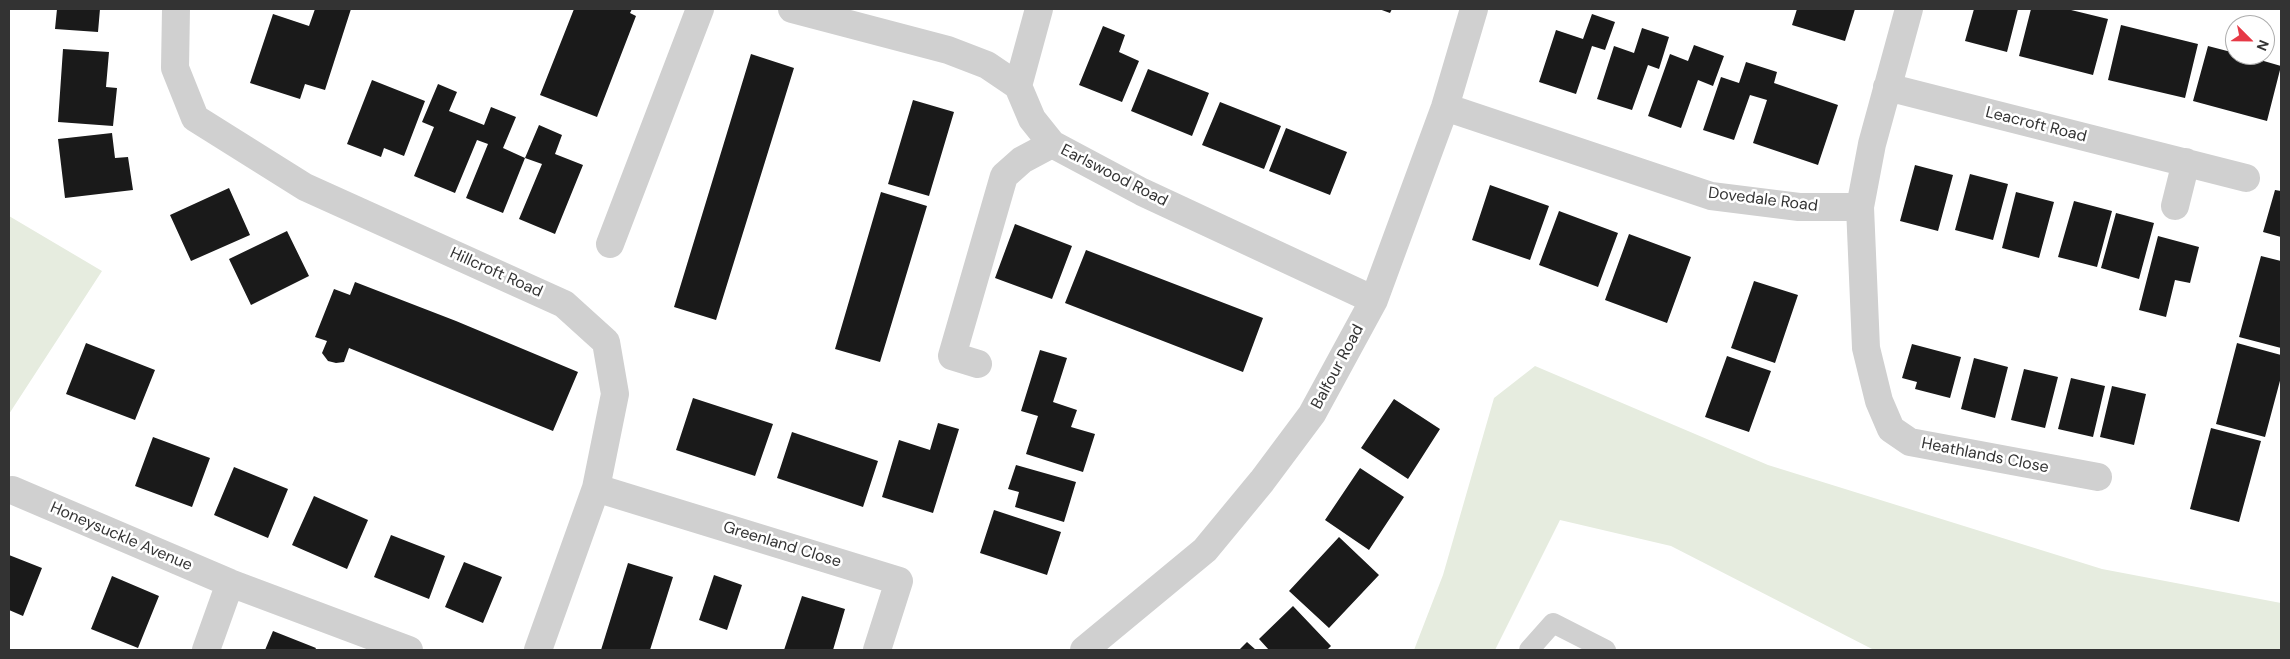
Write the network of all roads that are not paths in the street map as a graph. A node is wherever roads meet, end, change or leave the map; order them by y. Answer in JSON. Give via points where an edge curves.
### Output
{"nodes":[{"id":1,"x":176,"y":9,"type":"edge"},
{"id":2,"x":700,"y":9,"type":"edge"},
{"id":3,"x":792,"y":9,"type":"edge"},
{"id":4,"x":1039,"y":9,"type":"edge"},
{"id":5,"x":1474,"y":9,"type":"edge"},
{"id":6,"x":1909,"y":9,"type":"edge"},
{"id":7,"x":1018,"y":86,"type":"junction"},
{"id":8,"x":1887,"y":87,"type":"junction"},
{"id":9,"x":1446,"y":107,"type":"junction"},
{"id":10,"x":1052,"y":144,"type":"junction"},
{"id":11,"x":2186,"y":162,"type":"junction"},
{"id":12,"x":2246,"y":178,"type":"dead end"},
{"id":13,"x":2175,"y":206,"type":"dead end"},
{"id":14,"x":1860,"y":207,"type":"junction"},
{"id":15,"x":610,"y":244,"type":"dead end"},
{"id":16,"x":1374,"y":300,"type":"junction"},
{"id":17,"x":978,"y":364,"type":"dead end"},
{"id":18,"x":2098,"y":477,"type":"dead end"},
{"id":19,"x":596,"y":488,"type":"junction"},
{"id":20,"x":12,"y":490,"type":"dead end"},
{"id":21,"x":230,"y":583,"type":"junction"},
{"id":22,"x":206,"y":650,"type":"edge"},
{"id":23,"x":409,"y":650,"type":"edge"},
{"id":24,"x":538,"y":650,"type":"edge"},
{"id":25,"x":877,"y":650,"type":"edge"},
{"id":26,"x":1084,"y":650,"type":"edge"},
{"id":27,"x":1529,"y":650,"type":"edge"},
{"id":28,"x":1606,"y":650,"type":"edge"}],
"edges":[{"from":1,"to":19,"type":"street","name":"Hillcroft Road","via":[[175,68],[195,118],[305,187],[564,304],[606,342],[616,394]]},
{"from":2,"to":15,"type":"street"},
{"from":3,"to":7,"type":"street","via":[[948,50],[987,64]]},
{"from":4,"to":7,"type":"street"},
{"from":5,"to":9,"type":"street","name":"Balfour Road"},
{"from":6,"to":8,"type":"street"},
{"from":7,"to":10,"type":"street","name":"Earlswood Road","via":[[1032,119]]},
{"from":8,"to":11,"type":"street","name":"Leacroft Road"},
{"from":8,"to":14,"type":"street"},
{"from":9,"to":14,"type":"street","name":"Dovedale Road","via":[[1711,196],[1799,207]]},
{"from":9,"to":16,"type":"street","name":"Balfour Road"},
{"from":10,"to":16,"type":"street","name":"Earlswood Road","via":[[1142,192]]},
{"from":10,"to":17,"type":"street","via":[[1022,160],[1004,176],[952,356]]},
{"from":11,"to":12,"type":"street","name":"Leacroft Road"},
{"from":11,"to":13,"type":"street"},
{"from":14,"to":18,"type":"street","name":"Heathlands Close","via":[[1866,348],[1879,402],[1892,429],[1910,442]]},
{"from":16,"to":26,"type":"street","name":"Balfour Road","via":[[1312,414],[1205,550]]},
{"from":19,"to":24,"type":"street","name":"Hillcroft Road"},
{"from":19,"to":25,"type":"street","name":"Greenland Close","via":[[900,581]]},
{"from":20,"to":21,"type":"street","name":"Honeysuckle Avenue"},
{"from":21,"to":22,"type":"street"},
{"from":21,"to":23,"type":"street","name":"Honeysuckle Avenue"},
{"from":27,"to":28,"type":"lane","via":[[1553,623]]}]}
